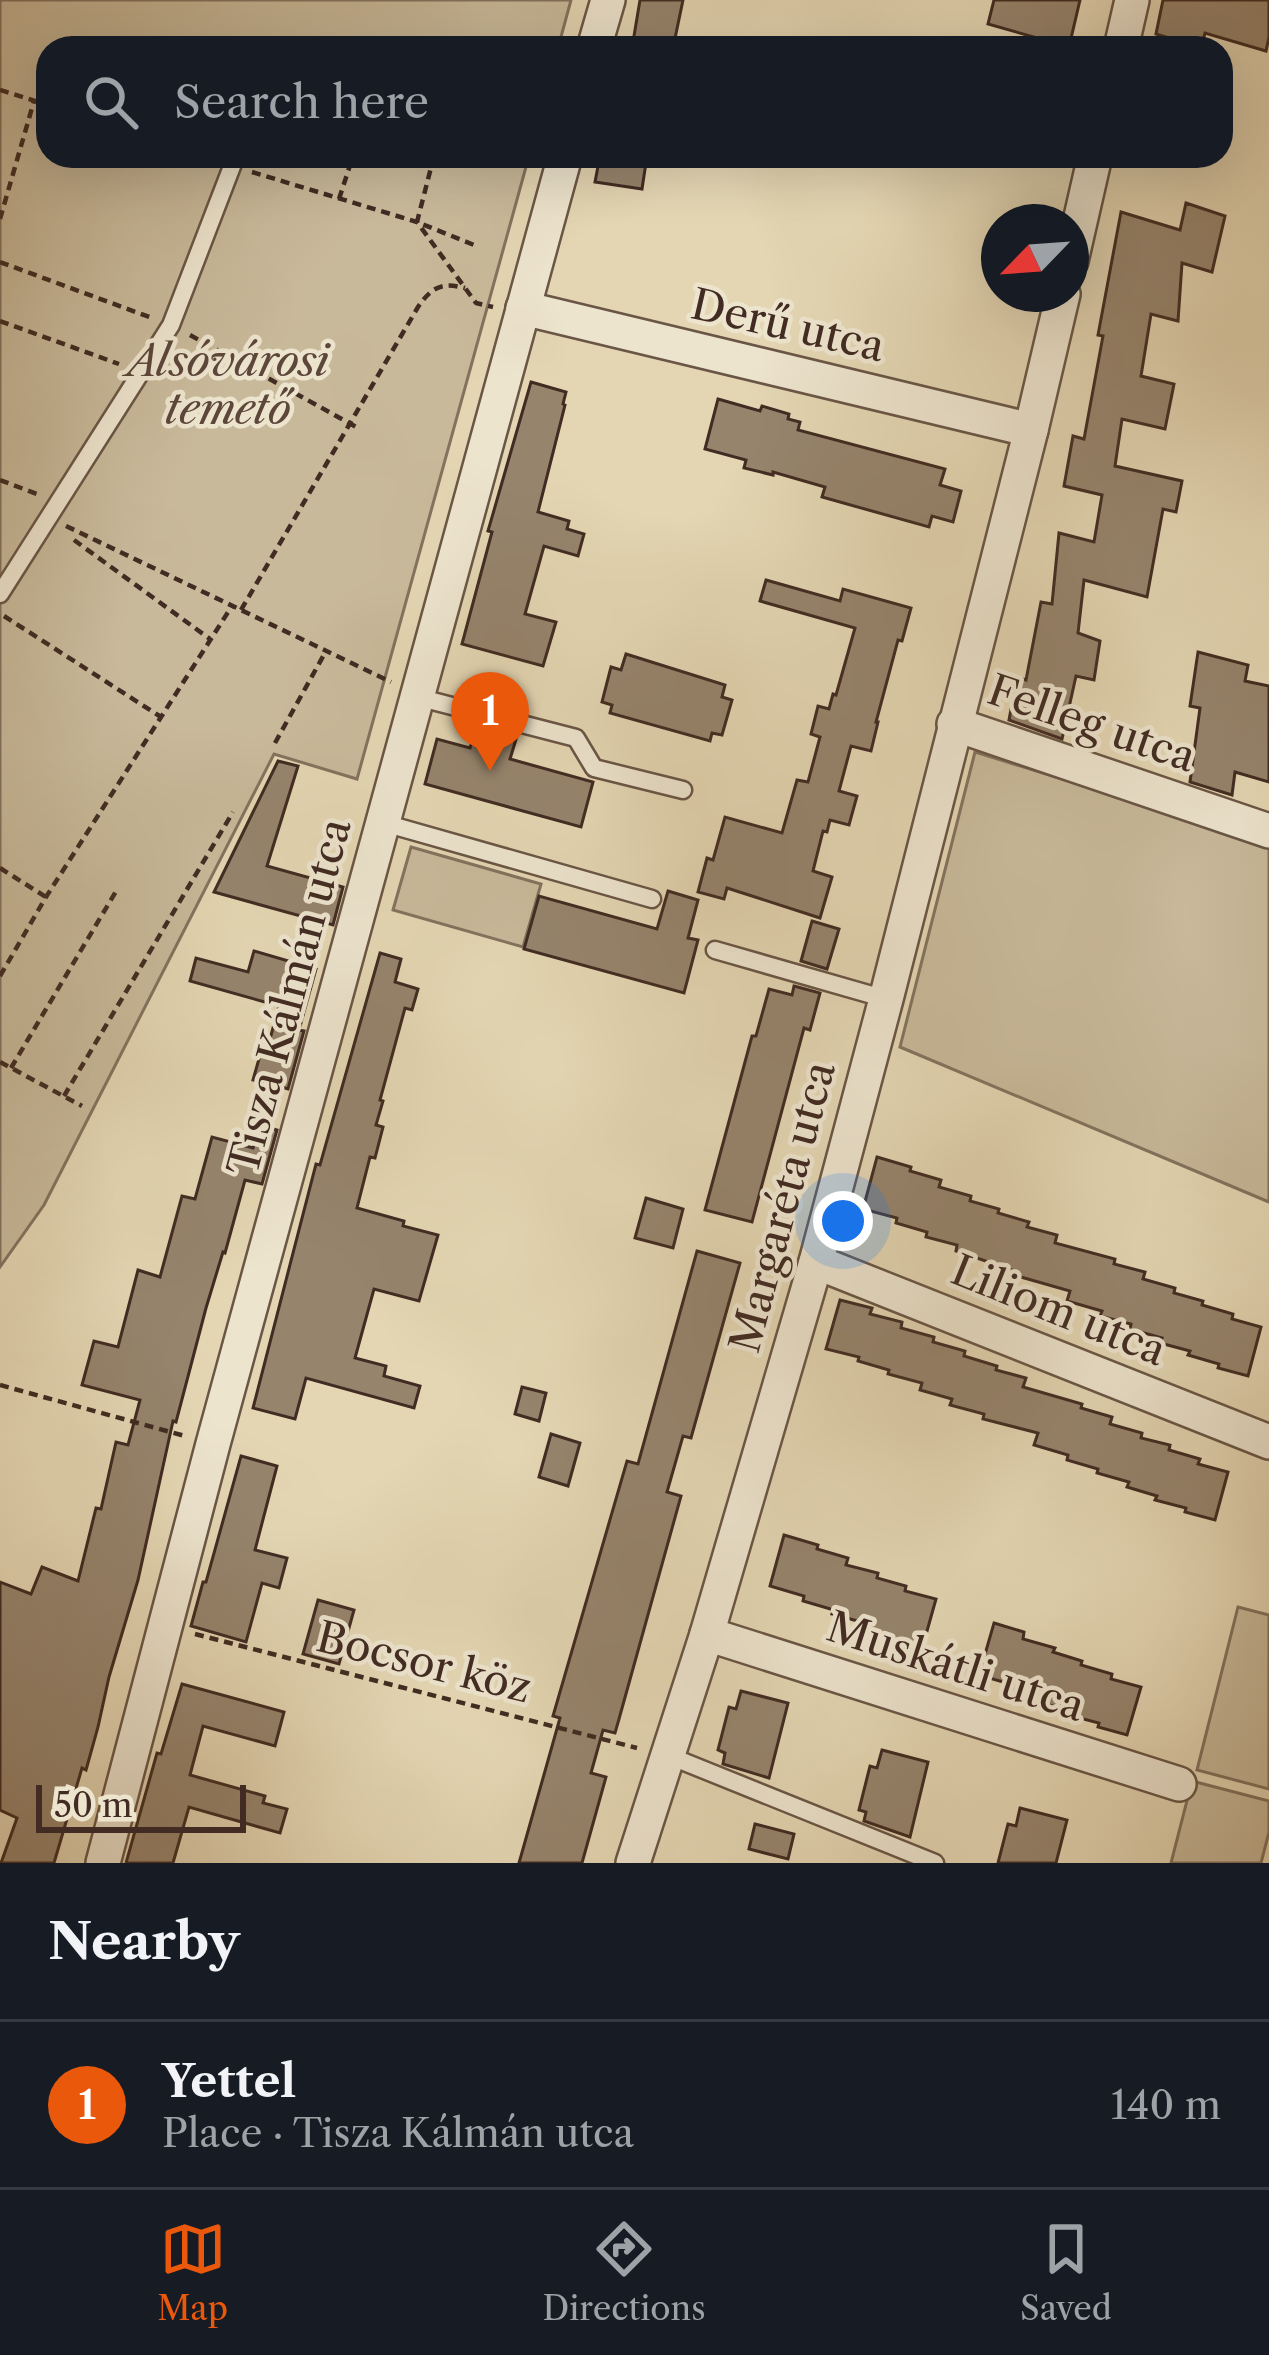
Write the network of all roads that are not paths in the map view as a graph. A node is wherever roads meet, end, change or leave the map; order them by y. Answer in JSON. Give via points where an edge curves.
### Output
{"nodes":[{"id":1,"x":608,"y":0,"type":"edge"},
{"id":2,"x":1132,"y":0,"type":"edge"},
{"id":3,"x":598,"y":36,"type":"edge"},
{"id":4,"x":1123,"y":36,"type":"edge"},
{"id":5,"x":232,"y":168,"type":"edge"},
{"id":6,"x":562,"y":168,"type":"edge"},
{"id":7,"x":1092,"y":168,"type":"edge"},
{"id":8,"x":1084,"y":204,"type":"edge"},
{"id":9,"x":523,"y":311,"type":"junction"},
{"id":10,"x":1059,"y":312,"type":"edge"},
{"id":11,"x":1031,"y":430,"type":"junction"},
{"id":12,"x":0,"y":594,"type":"edge"},
{"id":13,"x":418,"y":695,"type":"junction"},
{"id":14,"x":954,"y":724,"type":"junction"},
{"id":15,"x":682,"y":790,"type":"dead end"},
{"id":16,"x":384,"y":823,"type":"junction"},
{"id":17,"x":1269,"y":830,"type":"edge"},
{"id":18,"x":652,"y":899,"type":"dead end"},
{"id":19,"x":715,"y":950,"type":"dead end"},
{"id":20,"x":886,"y":998,"type":"junction"},
{"id":21,"x":816,"y":1262,"type":"junction"},
{"id":22,"x":1269,"y":1442,"type":"edge"},
{"id":23,"x":706,"y":1634,"type":"junction"},
{"id":24,"x":667,"y":1755,"type":"junction"},
{"id":25,"x":1179,"y":1784,"type":"dead end"},
{"id":26,"x":103,"y":1863,"type":"edge"},
{"id":27,"x":633,"y":1863,"type":"edge"},
{"id":28,"x":935,"y":1863,"type":"edge"}],
"edges":[{"from":1,"to":3,"type":"street"},
{"from":2,"to":4,"type":"street"},
{"from":5,"to":12,"type":"lane","via":[[171,325]]},
{"from":6,"to":9,"type":"street","name":"Tisza Kálmán utca"},
{"from":7,"to":8,"type":"street"},
{"from":9,"to":11,"type":"street","name":"Derű utca"},
{"from":9,"to":13,"type":"street","name":"Tisza Kálmán utca"},
{"from":10,"to":11,"type":"street","name":"Margaréta utca"},
{"from":11,"to":14,"type":"street","name":"Margaréta utca"},
{"from":13,"to":15,"type":"lane","via":[[576,738],[594,768]]},
{"from":13,"to":16,"type":"street","name":"Tisza Kálmán utca"},
{"from":14,"to":17,"type":"street","name":"Felleg utca"},
{"from":14,"to":20,"type":"street","name":"Margaréta utca"},
{"from":16,"to":18,"type":"lane"},
{"from":16,"to":26,"type":"street","name":"Tisza Kálmán utca"},
{"from":19,"to":20,"type":"lane"},
{"from":20,"to":21,"type":"street","name":"Margaréta utca"},
{"from":21,"to":22,"type":"street","name":"Liliom utca"},
{"from":21,"to":23,"type":"street","name":"Margaréta utca"},
{"from":23,"to":24,"type":"street","name":"Margaréta utca"},
{"from":23,"to":25,"type":"street","name":"Muskátli utca"},
{"from":24,"to":27,"type":"street","name":"Margaréta utca"},
{"from":24,"to":28,"type":"lane"}]}
